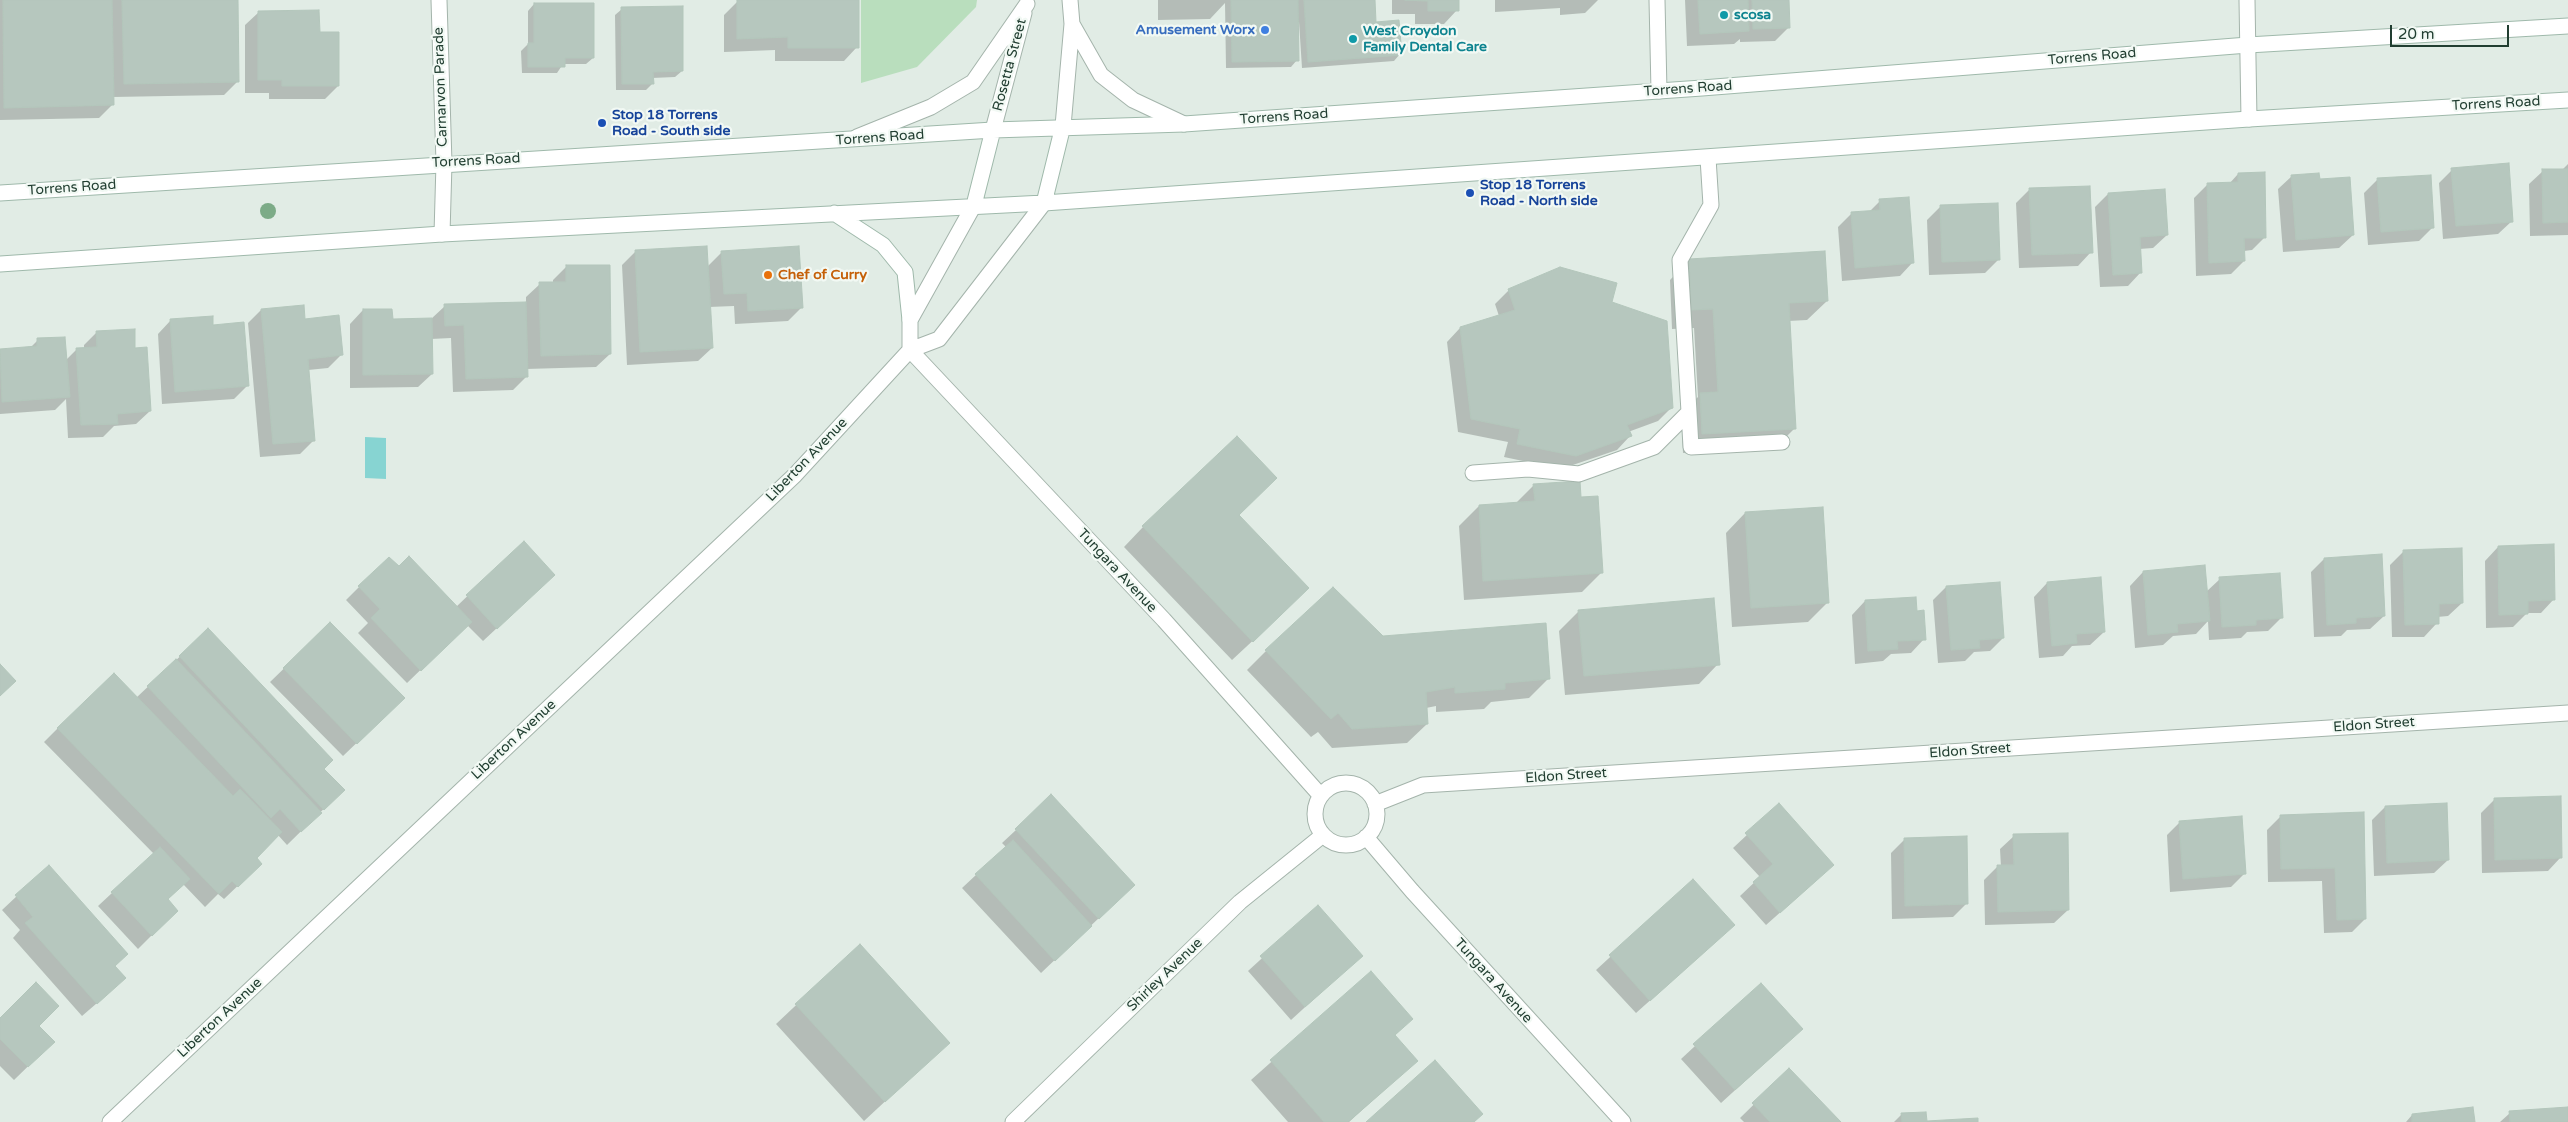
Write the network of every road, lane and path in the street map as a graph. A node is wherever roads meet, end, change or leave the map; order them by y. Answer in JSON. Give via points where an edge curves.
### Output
{"nodes":[{"id":1,"x":439,"y":0,"type":"edge"},
{"id":2,"x":1070,"y":0,"type":"edge"},
{"id":3,"x":1657,"y":0,"type":"edge"},
{"id":4,"x":2247,"y":0,"type":"edge"},
{"id":5,"x":1027,"y":2,"type":"edge"},
{"id":6,"x":1072,"y":24,"type":"junction"},
{"id":7,"x":2568,"y":26,"type":"edge"},
{"id":8,"x":2248,"y":45,"type":"junction"},
{"id":9,"x":1659,"y":91,"type":"junction"},
{"id":10,"x":2568,"y":100,"type":"edge"},
{"id":11,"x":2250,"y":119,"type":"junction"},
{"id":12,"x":1184,"y":124,"type":"junction"},
{"id":13,"x":1063,"y":126,"type":"junction"},
{"id":14,"x":992,"y":130,"type":"junction"},
{"id":15,"x":851,"y":140,"type":"junction"},
{"id":16,"x":1708,"y":158,"type":"junction"},
{"id":17,"x":444,"y":163,"type":"junction"},
{"id":18,"x":0,"y":193,"type":"edge"},
{"id":19,"x":1044,"y":203,"type":"junction"},
{"id":20,"x":974,"y":205,"type":"junction"},
{"id":21,"x":834,"y":213,"type":"junction"},
{"id":22,"x":442,"y":234,"type":"junction"},
{"id":23,"x":0,"y":264,"type":"edge"},
{"id":24,"x":910,"y":320,"type":"junction"},
{"id":25,"x":910,"y":350,"type":"junction"},
{"id":26,"x":1689,"y":412,"type":"junction"},
{"id":27,"x":1782,"y":442,"type":"dead end"},
{"id":28,"x":1473,"y":472,"type":"dead end"},
{"id":29,"x":2568,"y":713,"type":"edge"},
{"id":30,"x":1321,"y":796,"type":"junction"},
{"id":31,"x":1375,"y":804,"type":"junction"},
{"id":32,"x":1323,"y":835,"type":"junction"},
{"id":33,"x":1366,"y":837,"type":"junction"},
{"id":34,"x":110,"y":1122,"type":"edge"},
{"id":35,"x":1013,"y":1122,"type":"edge"},
{"id":36,"x":1623,"y":1122,"type":"edge"}],
"edges":[{"from":1,"to":17,"type":"main road","name":"Carnarvon Parade"},
{"from":2,"to":6,"type":"main road"},
{"from":3,"to":9,"type":"main road"},
{"from":4,"to":8,"type":"main road"},
{"from":5,"to":14,"type":"main road","name":"Rosetta Street"},
{"from":5,"to":15,"type":"main road","via":[[973,82],[931,107]]},
{"from":6,"to":12,"type":"main road","via":[[1101,75],[1134,100]]},
{"from":6,"to":13,"type":"main road"},
{"from":7,"to":8,"type":"main road","name":"Torrens Road"},
{"from":8,"to":9,"type":"main road","name":"Torrens Road"},
{"from":8,"to":11,"type":"main road"},
{"from":9,"to":12,"type":"main road","name":"Torrens Road"},
{"from":10,"to":11,"type":"main road","name":"Torrens Road"},
{"from":11,"to":16,"type":"main road","name":"Torrens Road"},
{"from":12,"to":13,"type":"main road","name":"Torrens Road"},
{"from":13,"to":14,"type":"main road","name":"Torrens Road"},
{"from":13,"to":19,"type":"main road"},
{"from":14,"to":15,"type":"main road","name":"Torrens Road"},
{"from":14,"to":20,"type":"main road","name":"Rosetta Street"},
{"from":15,"to":17,"type":"main road","name":"Torrens Road"},
{"from":16,"to":19,"type":"main road","name":"Torrens Road"},
{"from":16,"to":26,"type":"main road","via":[[1710,205],[1680,260]]},
{"from":17,"to":18,"type":"main road","name":"Torrens Road"},
{"from":17,"to":22,"type":"main road","name":"Carnarvon Parade"},
{"from":19,"to":20,"type":"main road","name":"Torrens Road"},
{"from":19,"to":25,"type":"main road","name":"Liberton Avenue","via":[[939,338]]},
{"from":20,"to":21,"type":"main road","name":"Torrens Road"},
{"from":20,"to":24,"type":"main road"},
{"from":21,"to":22,"type":"main road","name":"Torrens Road"},
{"from":21,"to":24,"type":"main road","via":[[882,245],[905,272]]},
{"from":22,"to":23,"type":"main road","name":"Torrens Road"},
{"from":24,"to":25,"type":"main road"},
{"from":25,"to":30,"type":"main road","name":"Tungara Avenue","via":[[1164,620]]},
{"from":25,"to":34,"type":"main road","name":"Liberton Avenue","via":[[795,476]]},
{"from":26,"to":27,"type":"main road","via":[[1691,447]]},
{"from":26,"to":28,"type":"main road","via":[[1654,447],[1579,474],[1528,469]]},
{"from":29,"to":31,"type":"main road","name":"Eldon Street","via":[[1423,785]]},
{"from":30,"to":31,"type":"main road","via":[[1336,785],[1345,783],[1364,788]]},
{"from":30,"to":32,"type":"main road","via":[[1315,816]]},
{"from":31,"to":33,"type":"main road","via":[[1376,822]]},
{"from":32,"to":33,"type":"main road","via":[[1330,841],[1349,845]]},
{"from":32,"to":35,"type":"main road","name":"Shirley Avenue","via":[[1240,902]]},
{"from":33,"to":36,"type":"main road","name":"Tungara Avenue"}]}
